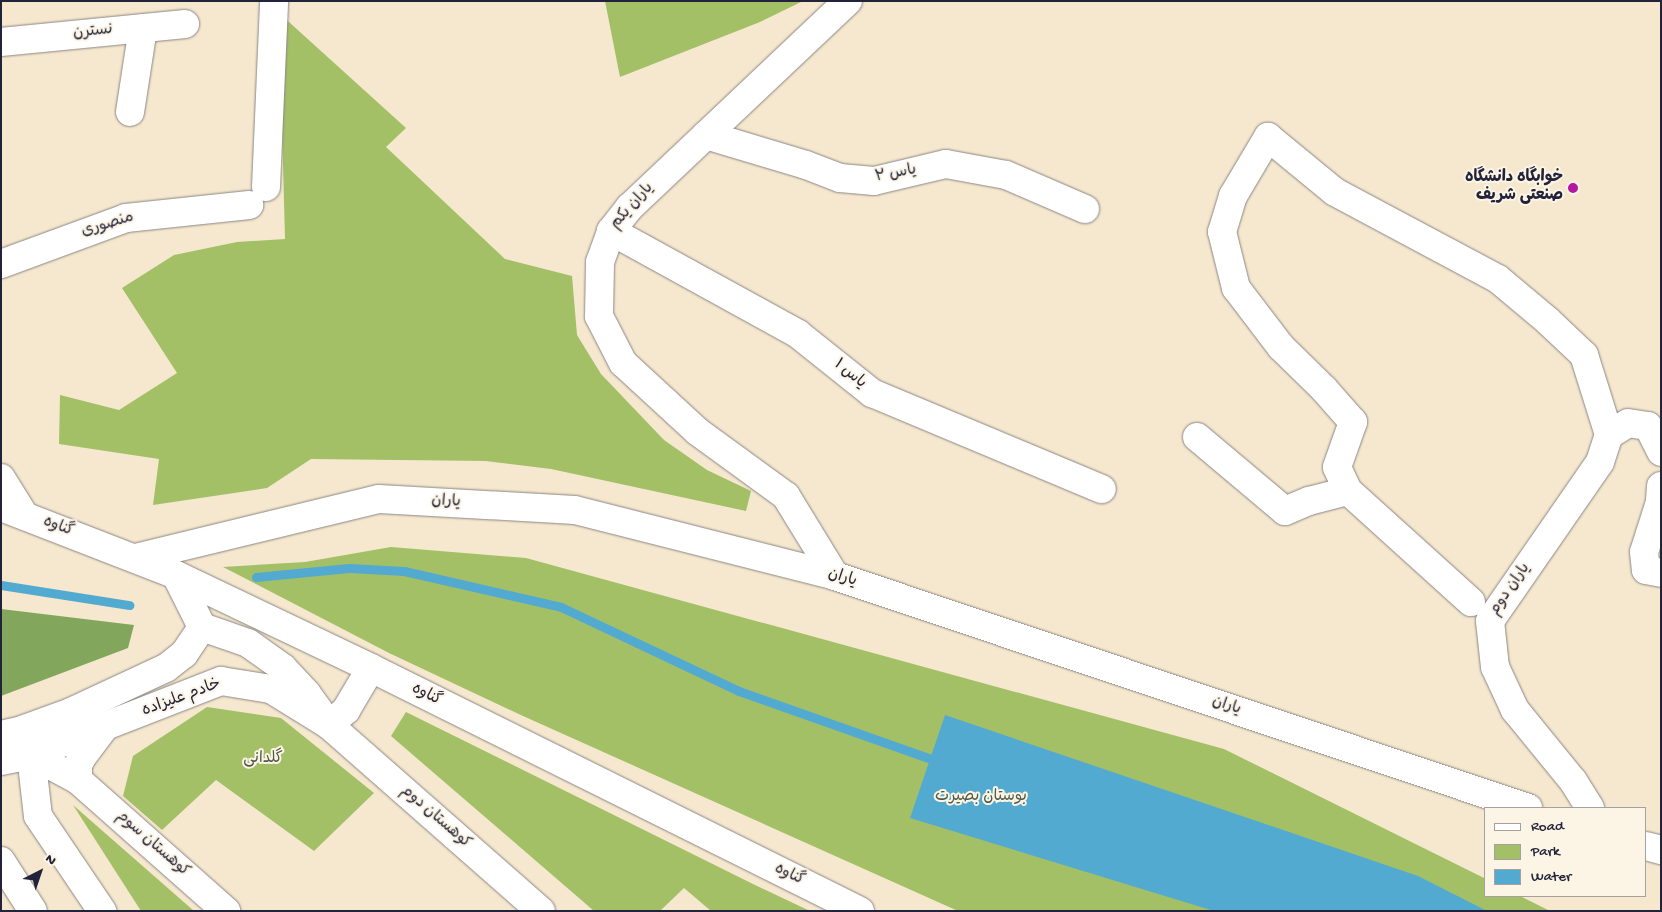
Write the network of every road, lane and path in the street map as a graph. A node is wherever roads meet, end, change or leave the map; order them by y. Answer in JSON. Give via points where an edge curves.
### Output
{"nodes":[{"id":1,"x":274,"y":1,"type":"edge"},
{"id":2,"x":848,"y":1,"type":"edge"},
{"id":3,"x":185,"y":24,"type":"dead end"},
{"id":4,"x":143,"y":28,"type":"junction"},
{"id":5,"x":1,"y":42,"type":"edge"},
{"id":6,"x":130,"y":112,"type":"dead end"},
{"id":7,"x":706,"y":135,"type":"junction"},
{"id":8,"x":1085,"y":209,"type":"dead end"},
{"id":9,"x":611,"y":231,"type":"junction"},
{"id":10,"x":1,"y":264,"type":"edge"},
{"id":11,"x":1609,"y":435,"type":"junction"},
{"id":12,"x":1197,"y":437,"type":"dead end"},
{"id":13,"x":1661,"y":452,"type":"edge"},
{"id":14,"x":1,"y":478,"type":"edge"},
{"id":15,"x":1661,"y":486,"type":"edge"},
{"id":16,"x":1102,"y":489,"type":"dead end"},
{"id":17,"x":1348,"y":491,"type":"junction"},
{"id":18,"x":13,"y":511,"type":"edge"},
{"id":19,"x":135,"y":558,"type":"junction"},
{"id":20,"x":1661,"y":573,"type":"edge"},
{"id":21,"x":176,"y":576,"type":"junction"},
{"id":22,"x":836,"y":576,"type":"junction"},
{"id":23,"x":1471,"y":602,"type":"dead end"},
{"id":24,"x":238,"y":606,"type":"junction"},
{"id":25,"x":202,"y":627,"type":"junction"},
{"id":26,"x":371,"y":668,"type":"junction"},
{"id":27,"x":329,"y":725,"type":"junction"},
{"id":28,"x":104,"y":728,"type":"junction"},
{"id":29,"x":18,"y":740,"type":"edge"},
{"id":30,"x":1,"y":761,"type":"edge"},
{"id":31,"x":78,"y":780,"type":"junction"},
{"id":32,"x":1525,"y":807,"type":"edge"},
{"id":33,"x":1589,"y":807,"type":"edge"},
{"id":34,"x":1647,"y":846,"type":"edge"},
{"id":35,"x":1661,"y":850,"type":"edge"},
{"id":36,"x":1,"y":862,"type":"edge"},
{"id":37,"x":856,"y":909,"type":"edge"},
{"id":38,"x":33,"y":911,"type":"edge"},
{"id":39,"x":102,"y":911,"type":"edge"},
{"id":40,"x":226,"y":911,"type":"edge"},
{"id":41,"x":541,"y":911,"type":"edge"}],
"edges":[{"from":1,"to":10,"type":"street","name":"منصوری","via":[[257,196],[126,218]]},
{"from":2,"to":7,"type":"street","name":"یاران یکم"},
{"from":3,"to":4,"type":"street","name":"نسترن"},
{"from":4,"to":5,"type":"street","name":"نسترن"},
{"from":4,"to":6,"type":"street"},
{"from":7,"to":8,"type":"street","name":"یاس ۲","via":[[840,178],[874,181],[946,164],[1006,175]]},
{"from":7,"to":9,"type":"street","name":"یاران یکم","via":[[630,207]]},
{"from":9,"to":16,"type":"street","name":"یاس ۱","via":[[798,334],[872,393]]},
{"from":9,"to":22,"type":"street","name":"یاران یکم","via":[[600,262],[599,316],[623,363],[697,431],[786,496]]},
{"from":11,"to":13,"type":"street","via":[[1628,423],[1648,426]]},
{"from":11,"to":17,"type":"street","via":[[1584,355],[1548,321],[1498,278],[1335,192],[1268,137],[1233,196],[1222,232],[1236,288],[1282,347],[1353,422],[1337,467]]},
{"from":11,"to":33,"type":"street","name":"یاران دوم","via":[[1600,462],[1490,621],[1495,667],[1515,710],[1573,781]]},
{"from":12,"to":17,"type":"street","via":[[1285,511],[1309,500]]},
{"from":14,"to":18,"type":"street","name":"گناوه"},
{"from":15,"to":20,"type":"street","via":[[1660,502],[1644,552],[1646,570]]},
{"from":17,"to":23,"type":"street"},
{"from":18,"to":19,"type":"street","name":"گناوه"},
{"from":19,"to":21,"type":"street","name":"گناوه"},
{"from":19,"to":22,"type":"street","name":"یاران","via":[[379,499],[575,510]]},
{"from":21,"to":24,"type":"street","name":"گناوه"},
{"from":21,"to":25,"type":"street"},
{"from":22,"to":32,"type":"street","name":"یاران"},
{"from":24,"to":25,"type":"street"},
{"from":24,"to":26,"type":"street","name":"گناوه"},
{"from":25,"to":27,"type":"street","via":[[248,643],[283,668],[308,694]]},
{"from":25,"to":29,"type":"street","name":"خادم علیزاده","via":[[184,654],[166,668]]},
{"from":26,"to":27,"type":"street","via":[[346,710]]},
{"from":26,"to":37,"type":"street","name":"گناوه"},
{"from":27,"to":28,"type":"street","name":"خادم علیزاده","via":[[271,689],[222,681]]},
{"from":27,"to":41,"type":"street","name":"کوهستان دوم"},
{"from":28,"to":29,"type":"street","name":"خادم علیزاده"},
{"from":28,"to":31,"type":"street","via":[[78,765]]},
{"from":29,"to":30,"type":"street","name":"خادم علیزاده"},
{"from":29,"to":31,"type":"street","name":"کوهستان سوم"},
{"from":29,"to":39,"type":"street","via":[[38,816]]},
{"from":31,"to":40,"type":"street","name":"کوهستان سوم"},
{"from":34,"to":35,"type":"street"},
{"from":36,"to":38,"type":"street"}]}
